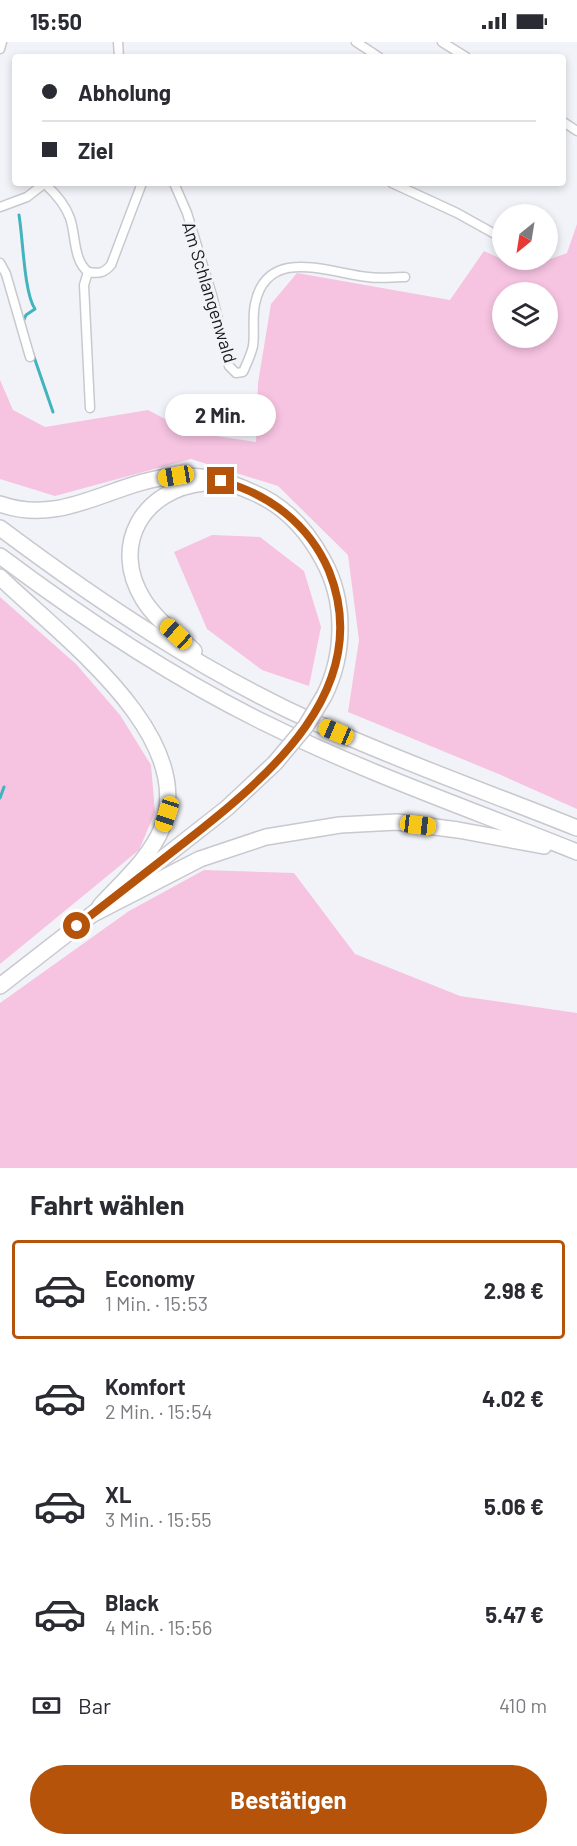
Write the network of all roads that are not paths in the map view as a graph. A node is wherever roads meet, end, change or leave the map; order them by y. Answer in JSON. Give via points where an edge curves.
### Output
{"nodes":[{"id":1,"x":3,"y":42,"type":"edge"},
{"id":2,"x":356,"y":42,"type":"edge"},
{"id":3,"x":442,"y":42,"type":"edge"},
{"id":4,"x":0,"y":49,"type":"edge"},
{"id":5,"x":374,"y":54,"type":"edge"},
{"id":6,"x":461,"y":54,"type":"edge"},
{"id":7,"x":41,"y":186,"type":"edge"},
{"id":8,"x":48,"y":186,"type":"edge"},
{"id":9,"x":141,"y":186,"type":"edge"},
{"id":10,"x":175,"y":186,"type":"edge"},
{"id":11,"x":398,"y":186,"type":"edge"},
{"id":12,"x":0,"y":207,"type":"edge"},
{"id":13,"x":492,"y":232,"type":"edge"},
{"id":14,"x":0,"y":262,"type":"edge"},
{"id":15,"x":88,"y":272,"type":"junction"},
{"id":16,"x":405,"y":277,"type":"dead end"},
{"id":17,"x":30,"y":357,"type":"dead end"},
{"id":18,"x":90,"y":408,"type":"dead end"},
{"id":19,"x":221,"y":481,"type":"junction"},
{"id":20,"x":0,"y":504,"type":"edge"},
{"id":21,"x":0,"y":528,"type":"edge"},
{"id":22,"x":0,"y":556,"type":"edge"},
{"id":23,"x":0,"y":577,"type":"edge"},
{"id":24,"x":221,"y":676,"type":"junction"},
{"id":25,"x":577,"y":828,"type":"edge"},
{"id":26,"x":577,"y":852,"type":"edge"},
{"id":27,"x":93,"y":914,"type":"junction"},
{"id":28,"x":0,"y":986,"type":"edge"}],
"edges":[{"from":1,"to":4,"type":"street"},
{"from":2,"to":5,"type":"street"},
{"from":3,"to":6,"type":"street"},
{"from":7,"to":12,"type":"street","via":[[27,197]]},
{"from":8,"to":15,"type":"street","via":[[64,203],[80,264]]},
{"from":9,"to":15,"type":"street","via":[[111,265],[105,272]]},
{"from":10,"to":16,"type":"street","name":"Am Schlangenwald","via":[[212,295],[229,366],[236,373],[243,372],[253,346],[255,304],[260,289],[285,268],[303,266],[369,278]]},
{"from":11,"to":13,"type":"street"},
{"from":14,"to":17,"type":"street"},
{"from":15,"to":18,"type":"street","via":[[84,285]]},
{"from":19,"to":20,"type":"highway","via":[[198,476],[153,480],[52,511],[34,512]]},
{"from":19,"to":24,"type":"highway","via":[[192,484],[160,497],[139,522],[130,556],[135,582],[148,607]]},
{"from":19,"to":27,"type":"highway","bridge":true,"via":[[259,494],[291,517],[311,539],[326,565],[338,602],[340,639],[333,673],[306,726],[275,764],[227,808]]},
{"from":21,"to":24,"type":"highway","via":[[120,614]]},
{"from":22,"to":26,"type":"highway","via":[[107,633],[265,723],[387,778]]},
{"from":23,"to":27,"type":"highway","via":[[118,691],[146,730],[165,769],[169,800],[161,830],[146,855]]},
{"from":24,"to":25,"type":"highway","via":[[316,723]]},
{"from":26,"to":27,"type":"highway","via":[[398,822],[340,825],[266,837],[200,859]]},
{"from":27,"to":28,"type":"highway"}]}
